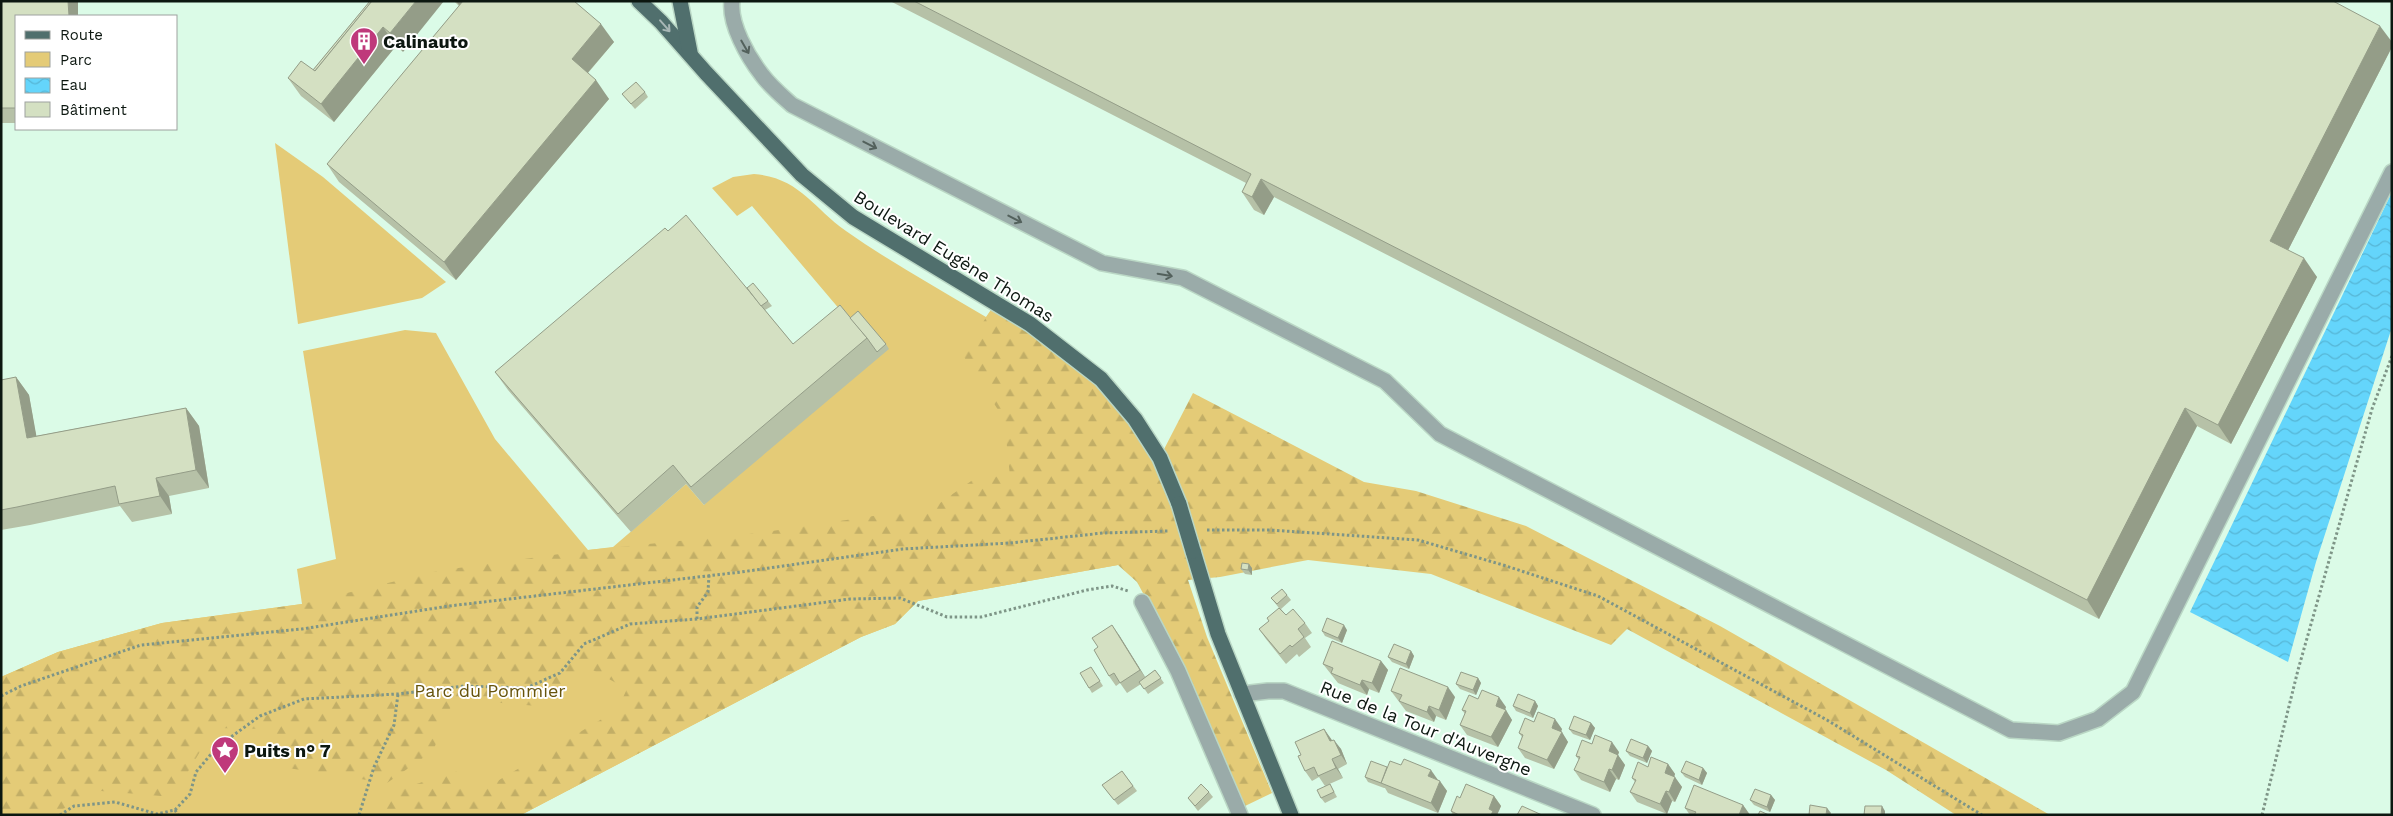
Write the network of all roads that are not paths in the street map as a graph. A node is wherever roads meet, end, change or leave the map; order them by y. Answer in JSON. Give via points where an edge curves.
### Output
{"nodes":[{"id":1,"x":640,"y":1,"type":"edge"},
{"id":2,"x":680,"y":1,"type":"edge"},
{"id":3,"x":732,"y":1,"type":"edge"},
{"id":4,"x":690,"y":52,"type":"junction"},
{"id":5,"x":2392,"y":172,"type":"edge"},
{"id":6,"x":1142,"y":602,"type":"dead end"},
{"id":7,"x":1242,"y":694,"type":"junction"},
{"id":8,"x":1240,"y":815,"type":"edge"},
{"id":9,"x":1291,"y":815,"type":"edge"},
{"id":10,"x":1593,"y":815,"type":"edge"}],
"edges":[{"from":1,"to":4,"type":"main road","name":"Boulevard Eugène Thomas","one_way":true},
{"from":2,"to":4,"type":"main road","name":"Boulevard Eugène Thomas"},
{"from":3,"to":5,"type":"street","one_way":true,"via":[[741,42],[762,76],[792,105],[1102,263],[1183,278],[1385,381],[1440,434],[2011,730],[2059,733],[2098,719],[2133,692]]},
{"from":4,"to":7,"type":"main road","name":"Boulevard Eugène Thomas","bridge":true,"via":[[802,175],[853,217],[1030,324],[1101,379],[1135,419],[1160,458],[1179,504],[1218,634]]},
{"from":6,"to":8,"type":"street","via":[[1178,671]]},
{"from":7,"to":9,"type":"main road"},
{"from":7,"to":10,"type":"street","name":"Rue de la Tour d'Auvergne","via":[[1284,691]]}]}
